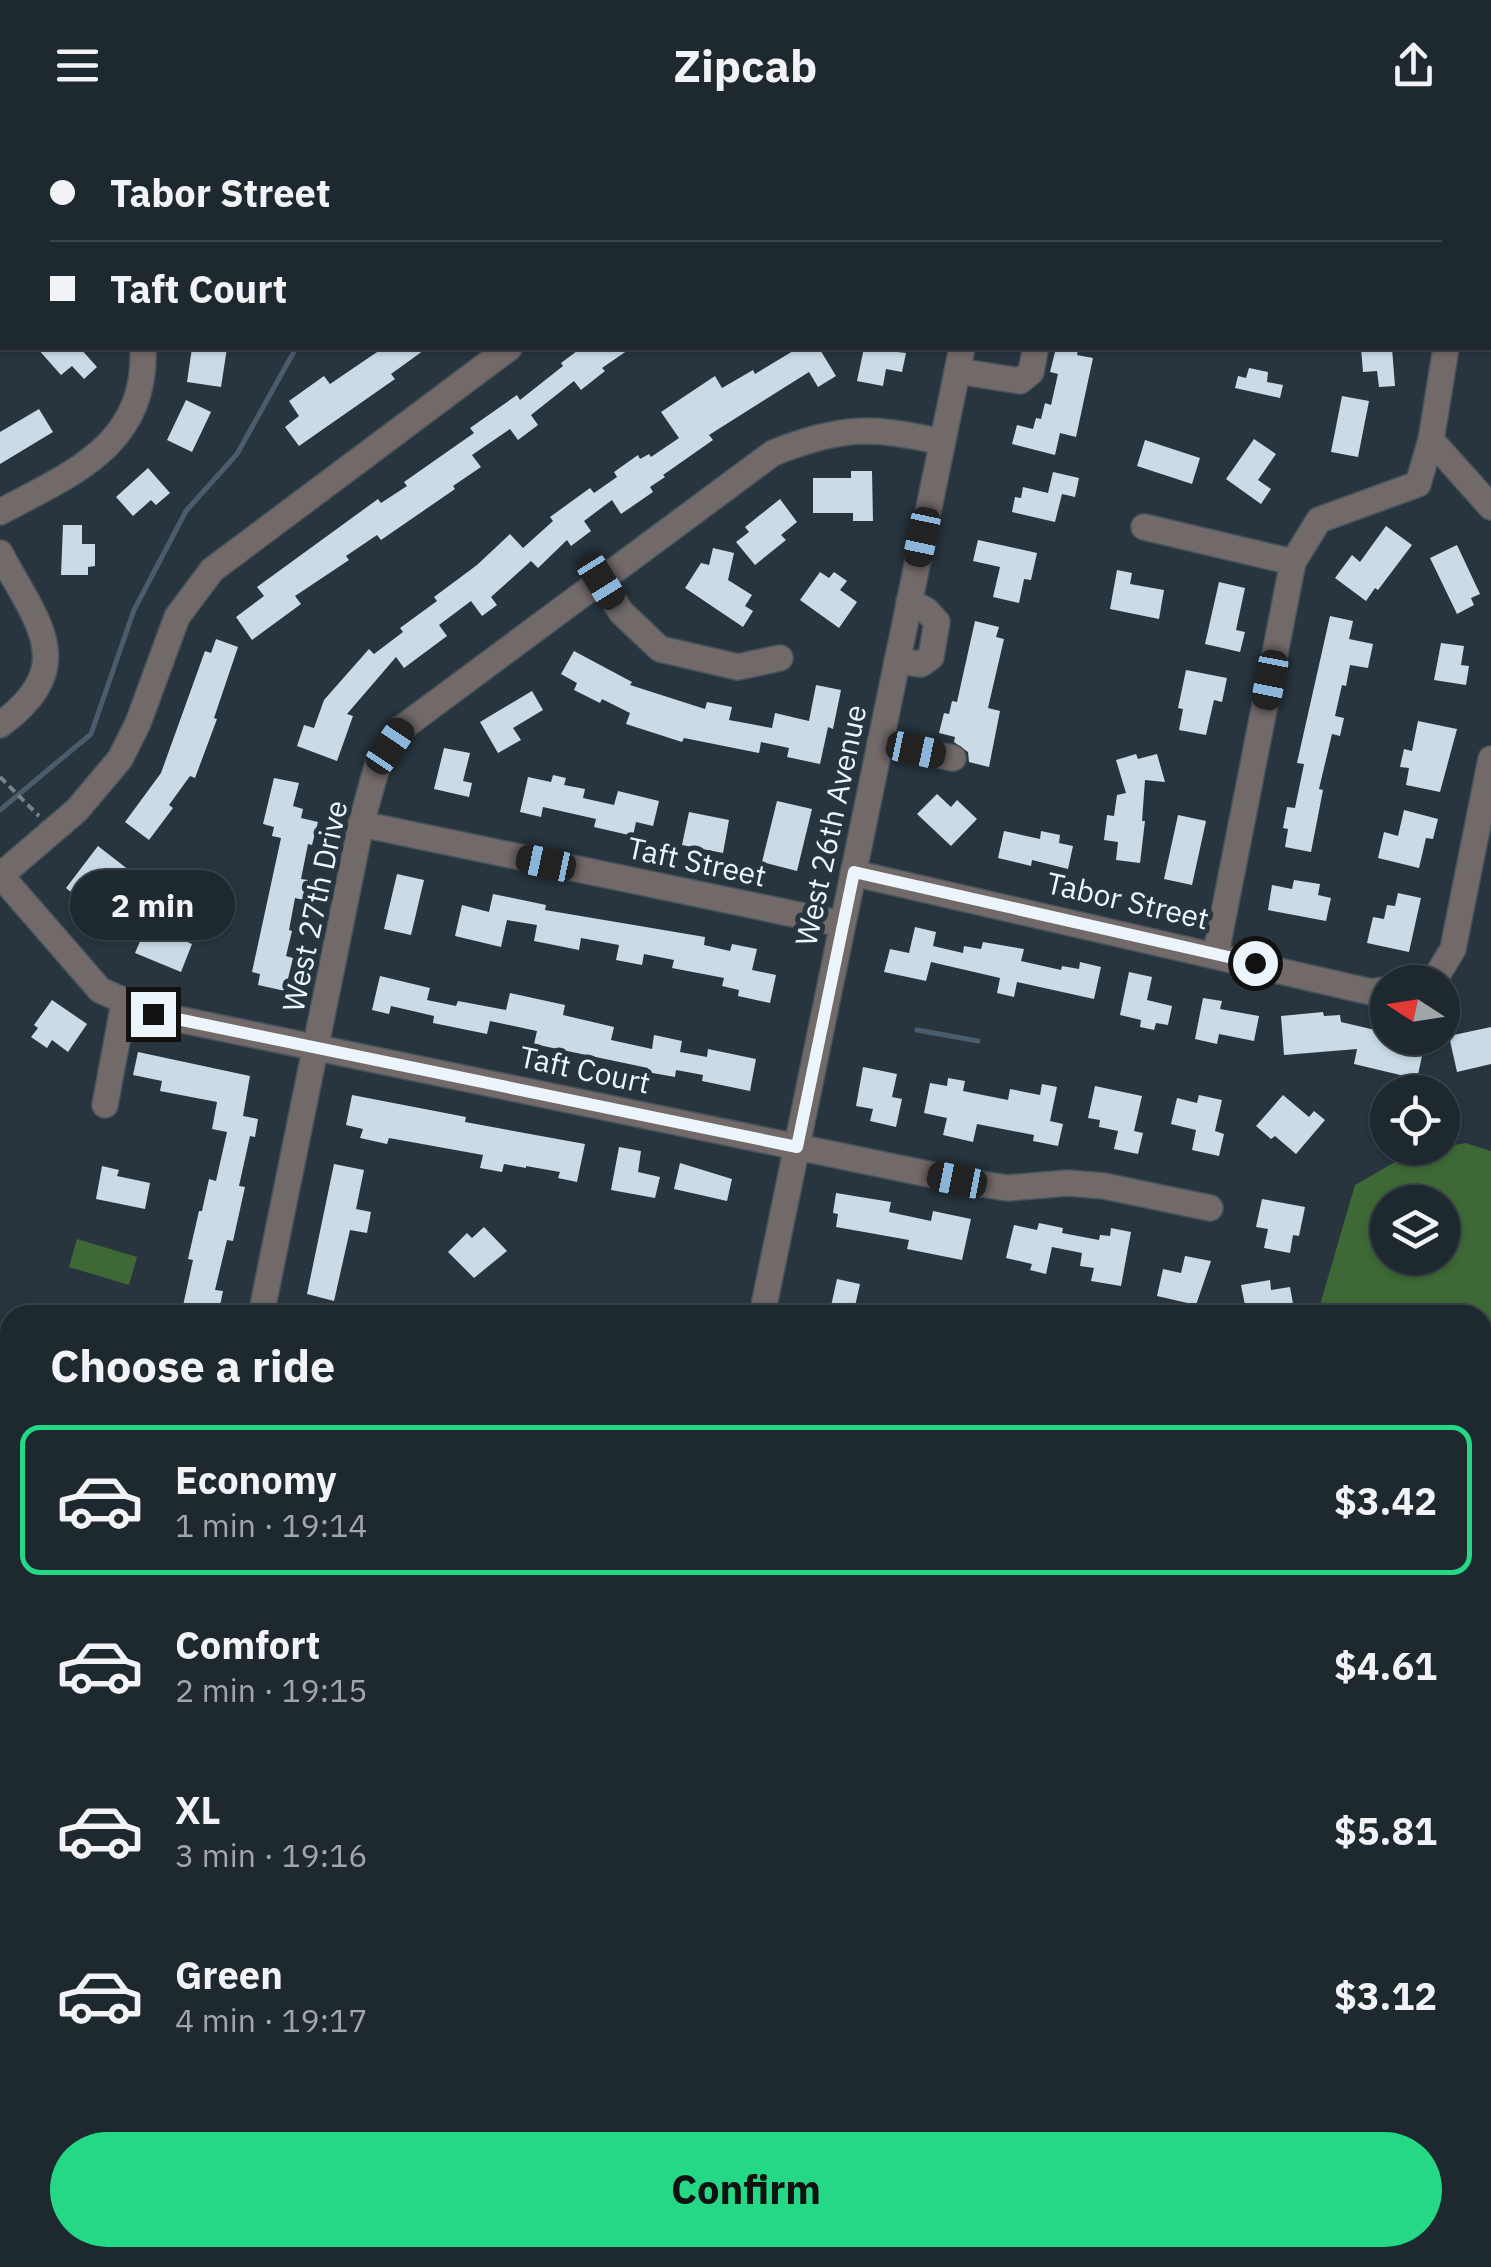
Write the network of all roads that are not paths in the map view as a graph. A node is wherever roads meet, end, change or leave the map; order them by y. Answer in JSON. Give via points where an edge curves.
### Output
{"nodes":[{"id":1,"x":143,"y":350,"type":"edge"},
{"id":2,"x":506,"y":350,"type":"edge"},
{"id":3,"x":1446,"y":350,"type":"edge"},
{"id":4,"x":1035,"y":351,"type":"dead end"},
{"id":5,"x":959,"y":359,"type":"edge"},
{"id":6,"x":1431,"y":440,"type":"junction"},
{"id":7,"x":942,"y":442,"type":"junction"},
{"id":8,"x":1491,"y":508,"type":"edge"},
{"id":9,"x":0,"y":512,"type":"edge"},
{"id":10,"x":1144,"y":527,"type":"dead end"},
{"id":11,"x":0,"y":553,"type":"edge"},
{"id":12,"x":1294,"y":562,"type":"junction"},
{"id":13,"x":601,"y":581,"type":"junction"},
{"id":14,"x":780,"y":658,"type":"dead end"},
{"id":15,"x":0,"y":725,"type":"edge"},
{"id":16,"x":880,"y":743,"type":"junction"},
{"id":17,"x":953,"y":758,"type":"dead end"},
{"id":18,"x":1491,"y":759,"type":"edge"},
{"id":19,"x":362,"y":824,"type":"junction"},
{"id":20,"x":854,"y":872,"type":"junction"},
{"id":21,"x":0,"y":876,"type":"edge"},
{"id":22,"x":842,"y":924,"type":"junction"},
{"id":23,"x":1216,"y":954,"type":"junction"},
{"id":24,"x":1443,"y":965,"type":"edge"},
{"id":25,"x":1370,"y":992,"type":"edge"},
{"id":26,"x":124,"y":1002,"type":"junction"},
{"id":27,"x":318,"y":1047,"type":"junction"},
{"id":28,"x":105,"y":1105,"type":"dead end"},
{"id":29,"x":797,"y":1147,"type":"junction"},
{"id":30,"x":1210,"y":1208,"type":"dead end"},
{"id":31,"x":263,"y":1305,"type":"edge"},
{"id":32,"x":764,"y":1305,"type":"edge"}],
"edges":[{"from":1,"to":9,"type":"street","via":[[144,377],[108,447]]},
{"from":2,"to":21,"type":"street","via":[[212,570],[177,617],[120,759],[78,810]]},
{"from":3,"to":6,"type":"street"},
{"from":4,"to":5,"type":"street","via":[[1031,372],[1020,381]]},
{"from":5,"to":7,"type":"street","name":"West 26th Avenue"},
{"from":6,"to":8,"type":"street"},
{"from":6,"to":12,"type":"street","via":[[1418,484],[1319,520]]},
{"from":7,"to":13,"type":"street","name":"West 27th Drive","via":[[851,429],[773,453]]},
{"from":7,"to":16,"type":"street","name":"West 26th Avenue"},
{"from":10,"to":12,"type":"street"},
{"from":11,"to":15,"type":"street","via":[[40,628],[46,655],[43,682]]},
{"from":12,"to":23,"type":"street"},
{"from":13,"to":14,"type":"street","via":[[660,650],[738,667]]},
{"from":13,"to":19,"type":"street","name":"West 27th Drive","via":[[402,728],[378,764]]},
{"from":16,"to":17,"type":"street"},
{"from":16,"to":20,"type":"street","name":"West 26th Avenue"},
{"from":18,"to":24,"type":"street","via":[[1452,949]]},
{"from":19,"to":22,"type":"street","name":"Taft Street"},
{"from":19,"to":27,"type":"street","name":"West 27th Drive"},
{"from":20,"to":22,"type":"street","name":"West 26th Avenue"},
{"from":20,"to":23,"type":"street","name":"Tabor Street"},
{"from":21,"to":26,"type":"street","name":"Taft Court","via":[[100,990]]},
{"from":22,"to":29,"type":"street","name":"West 26th Avenue"},
{"from":23,"to":25,"type":"street","name":"Tabor Street"},
{"from":26,"to":27,"type":"street","name":"Taft Court","via":[[153,1014]]},
{"from":26,"to":28,"type":"street"},
{"from":27,"to":29,"type":"street","name":"Taft Court"},
{"from":27,"to":31,"type":"street","name":"West 27th Drive"},
{"from":29,"to":30,"type":"street","name":"Taft Court","via":[[1007,1188],[1104,1186]]},
{"from":29,"to":32,"type":"street","name":"West 26th Avenue"}]}
